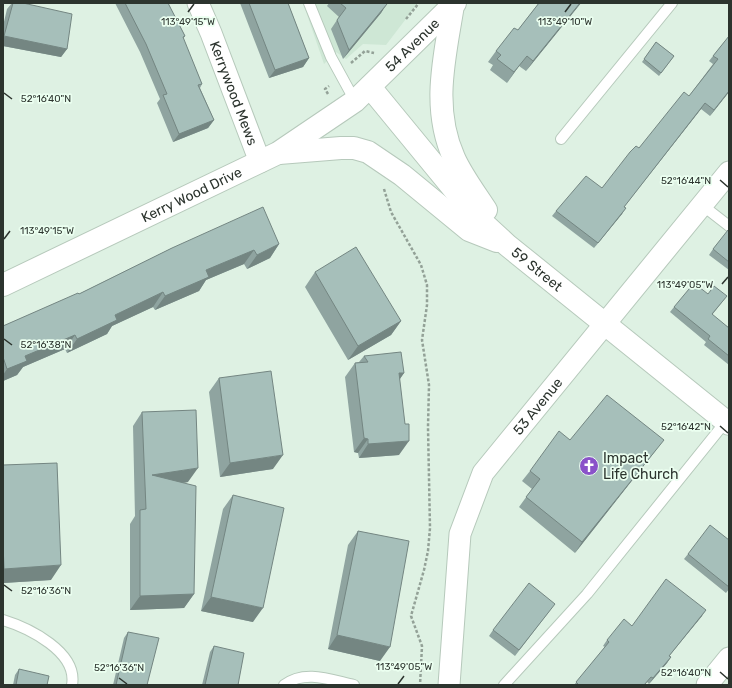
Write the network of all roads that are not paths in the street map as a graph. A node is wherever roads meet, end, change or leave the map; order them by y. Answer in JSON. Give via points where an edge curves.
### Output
{"nodes":[{"id":1,"x":198,"y":3,"type":"edge"},
{"id":2,"x":309,"y":3,"type":"edge"},
{"id":3,"x":672,"y":3,"type":"edge"},
{"id":4,"x":454,"y":4,"type":"edge"},
{"id":5,"x":362,"y":94,"type":"junction"},
{"id":6,"x":561,"y":139,"type":"dead end"},
{"id":7,"x":269,"y":158,"type":"junction"},
{"id":8,"x":729,"y":172,"type":"edge"},
{"id":9,"x":702,"y":204,"type":"junction"},
{"id":10,"x":729,"y":226,"type":"edge"},
{"id":11,"x":507,"y":245,"type":"junction"},
{"id":12,"x":3,"y":285,"type":"edge"},
{"id":13,"x":606,"y":324,"type":"junction"},
{"id":14,"x":728,"y":421,"type":"edge"},
{"id":15,"x":3,"y":620,"type":"edge"},
{"id":16,"x":729,"y":658,"type":"edge"},
{"id":17,"x":72,"y":685,"type":"edge"},
{"id":18,"x":284,"y":685,"type":"edge"},
{"id":19,"x":354,"y":685,"type":"edge"},
{"id":20,"x":449,"y":685,"type":"edge"},
{"id":21,"x":504,"y":685,"type":"edge"},
{"id":22,"x":707,"y":685,"type":"edge"}],
"edges":[{"from":1,"to":7,"type":"street","name":"Kerrywood Mews"},
{"from":2,"to":5,"type":"lane","via":[[331,57]]},
{"from":3,"to":6,"type":"lane"},
{"from":4,"to":5,"type":"street","name":"54 Avenue"},
{"from":4,"to":11,"type":"street","via":[[440,100],[447,141],[455,159]]},
{"from":5,"to":7,"type":"street","name":"Kerry Wood Drive"},
{"from":5,"to":11,"type":"street","name":"59 Street","via":[[481,221]]},
{"from":7,"to":11,"type":"street","via":[[341,148],[368,152],[402,175],[468,230]]},
{"from":7,"to":12,"type":"street","name":"Kerry Wood Drive"},
{"from":8,"to":9,"type":"street","name":"53 Avenue"},
{"from":9,"to":10,"type":"lane"},
{"from":9,"to":13,"type":"street","name":"53 Avenue"},
{"from":11,"to":13,"type":"street","name":"59 Street"},
{"from":13,"to":14,"type":"street","name":"59 Street"},
{"from":13,"to":20,"type":"street","name":"53 Avenue","via":[[483,473],[460,534]]},
{"from":14,"to":21,"type":"lane","via":[[587,594]]},
{"from":15,"to":17,"type":"lane","via":[[25,627],[52,645],[67,660],[73,675]]},
{"from":16,"to":22,"type":"street"},
{"from":18,"to":19,"type":"lane","via":[[308,676]]}]}
